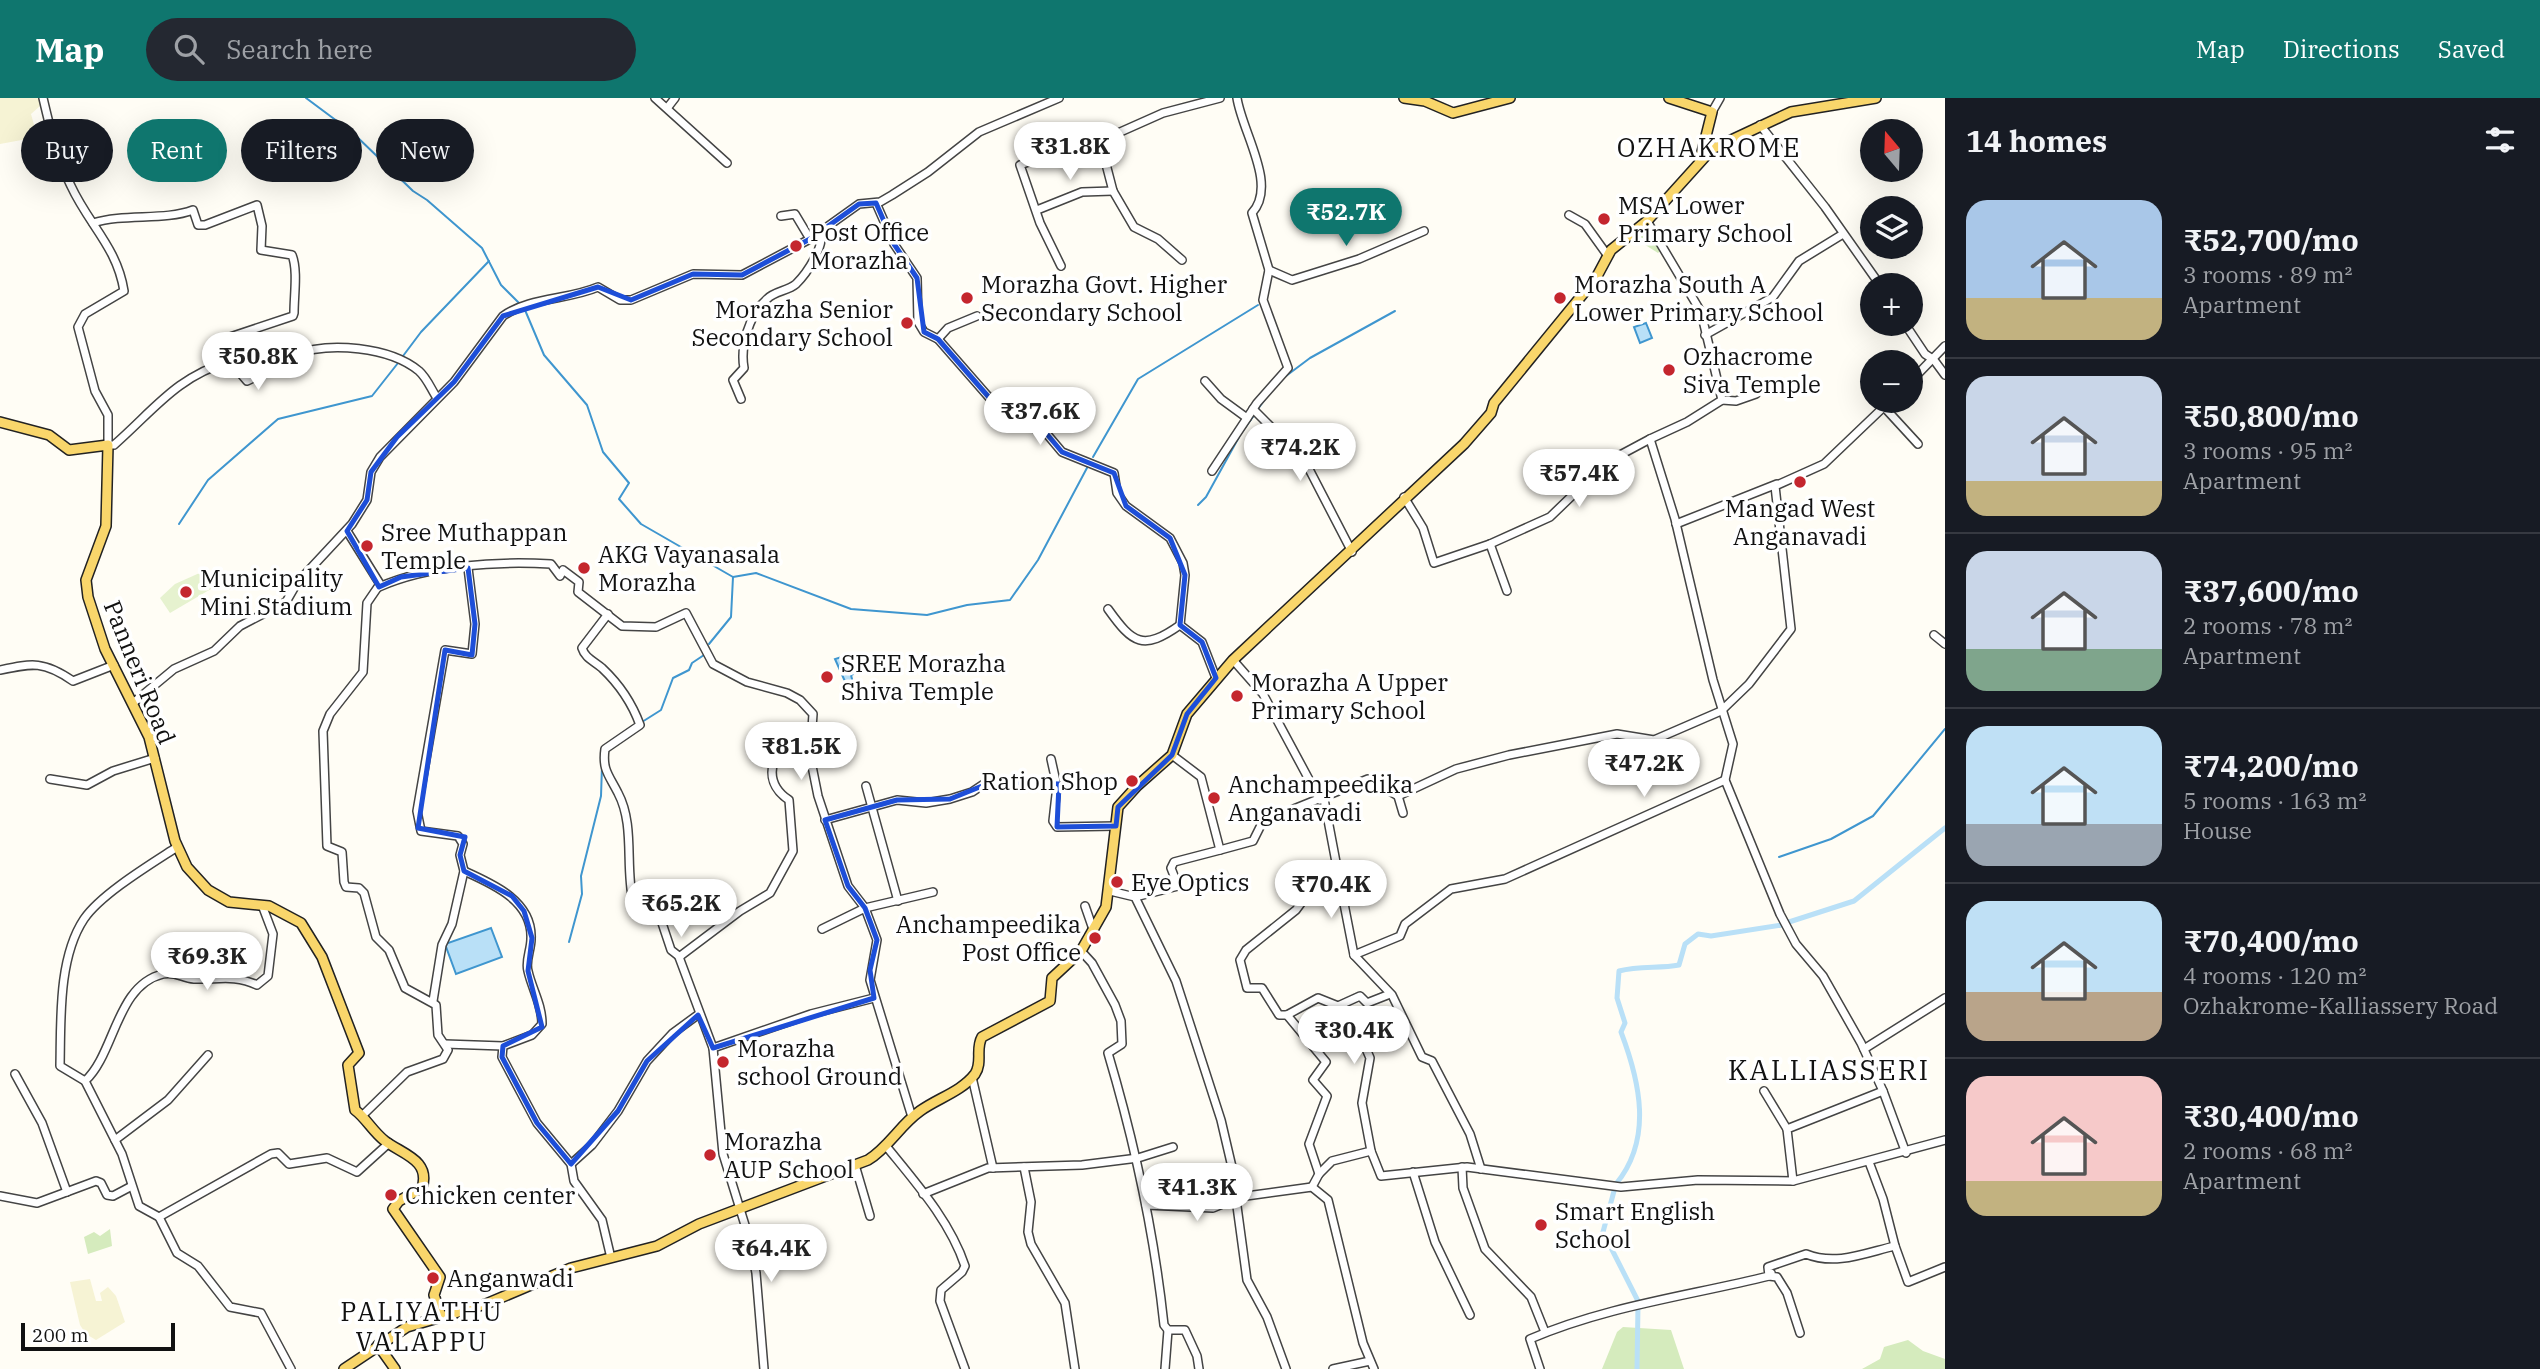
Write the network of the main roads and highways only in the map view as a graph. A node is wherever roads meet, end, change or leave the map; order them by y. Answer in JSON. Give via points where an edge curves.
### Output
{"nodes":[{"id":1,"x":1404,"y":98,"type":"edge"},
{"id":2,"x":1510,"y":98,"type":"edge"},
{"id":3,"x":1669,"y":98,"type":"edge"},
{"id":4,"x":1876,"y":98,"type":"edge"},
{"id":5,"x":1700,"y":160,"type":"junction"},
{"id":6,"x":0,"y":422,"type":"edge"},
{"id":7,"x":442,"y":1316,"type":"junction"},
{"id":8,"x":378,"y":1345,"type":"junction"},
{"id":9,"x":344,"y":1369,"type":"edge"},
{"id":10,"x":395,"y":1369,"type":"edge"}],
"edges":[{"from":1,"to":2,"type":"main road","via":[[1453,113]]},
{"from":3,"to":5,"type":"main road","via":[[1712,113]]},
{"from":4,"to":5,"type":"main road","via":[[1810,107],[1760,125]]},
{"from":5,"to":7,"type":"main road","via":[[1647,221],[1623,238],[1490,413],[1444,463],[1233,660],[1187,714],[1172,755],[1118,807],[1106,907],[1081,951],[1054,975],[1050,1001],[982,1037],[979,1066],[972,1077],[912,1117],[868,1160],[699,1224],[657,1247],[571,1268],[486,1304]]},
{"from":6,"to":7,"type":"main road","name":"Panneri Road","via":[[49,435],[69,450],[108,445],[106,526],[86,580],[105,649],[149,737],[177,847],[187,867],[208,890],[229,902],[262,905],[301,923],[322,957],[359,1053],[348,1065],[353,1105],[389,1143],[413,1156],[422,1170],[422,1188],[393,1209],[440,1277],[434,1294]]},
{"from":7,"to":8,"type":"main road","via":[[407,1327]]},
{"from":8,"to":9,"type":"main road"},
{"from":8,"to":10,"type":"main road"}]}
